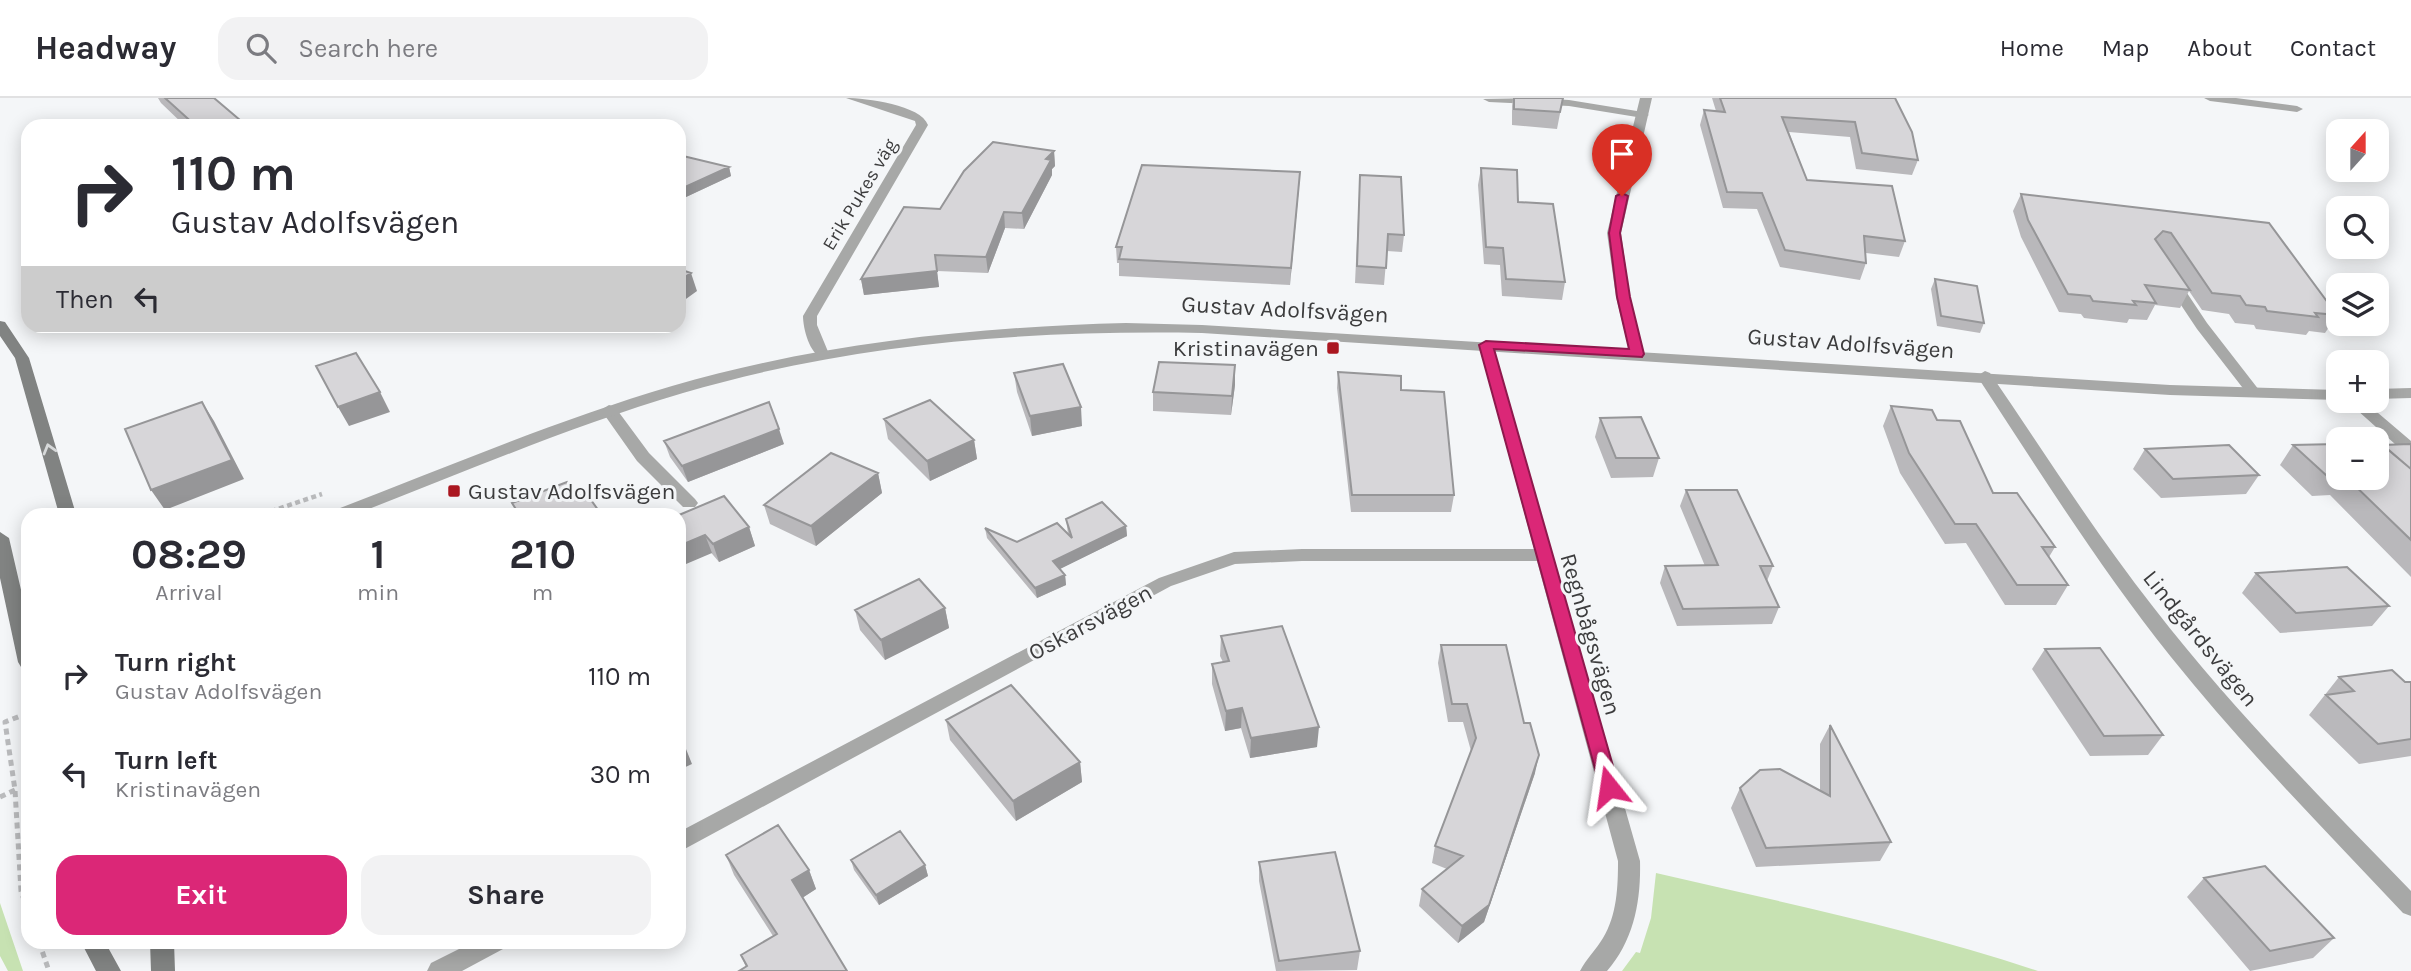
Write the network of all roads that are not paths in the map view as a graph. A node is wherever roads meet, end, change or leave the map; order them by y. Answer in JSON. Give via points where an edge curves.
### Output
{"nodes":[{"id":1,"x":852,"y":98,"type":"edge"},
{"id":2,"x":1646,"y":98,"type":"edge"},
{"id":3,"x":2210,"y":98,"type":"edge"},
{"id":4,"x":2288,"y":98,"type":"edge"},
{"id":5,"x":1489,"y":99,"type":"edge"},
{"id":6,"x":1643,"y":115,"type":"junction"},
{"id":7,"x":2162,"y":265,"type":"edge"},
{"id":8,"x":0,"y":325,"type":"edge"},
{"id":9,"x":1486,"y":345,"type":"junction"},
{"id":10,"x":822,"y":354,"type":"junction"},
{"id":11,"x":1637,"y":354,"type":"junction"},
{"id":12,"x":1985,"y":376,"type":"junction"},
{"id":13,"x":2254,"y":393,"type":"junction"},
{"id":14,"x":2411,"y":393,"type":"edge"},
{"id":15,"x":2389,"y":394,"type":"edge"},
{"id":16,"x":2326,"y":395,"type":"edge"},
{"id":17,"x":609,"y":410,"type":"junction"},
{"id":18,"x":2369,"y":413,"type":"edge"},
{"id":19,"x":2411,"y":449,"type":"edge"},
{"id":20,"x":689,"y":503,"type":"dead end"},
{"id":21,"x":66,"y":508,"type":"edge"},
{"id":22,"x":356,"y":508,"type":"edge"},
{"id":23,"x":0,"y":538,"type":"edge"},
{"id":24,"x":1543,"y":555,"type":"junction"},
{"id":25,"x":21,"y":617,"type":"edge"},
{"id":26,"x":686,"y":839,"type":"edge"},
{"id":27,"x":2411,"y":905,"type":"edge"},
{"id":28,"x":97,"y":949,"type":"edge"},
{"id":29,"x":162,"y":949,"type":"edge"},
{"id":30,"x":481,"y":949,"type":"edge"},
{"id":31,"x":109,"y":971,"type":"edge"},
{"id":32,"x":163,"y":971,"type":"edge"},
{"id":33,"x":439,"y":971,"type":"edge"},
{"id":34,"x":1591,"y":971,"type":"edge"}],
"edges":[{"from":1,"to":10,"type":"street","name":"Erik Pukes väg","via":[[908,113],[922,125],[810,316]]},
{"from":2,"to":6,"type":"street"},
{"from":3,"to":4,"type":"street","via":[[2297,109]]},
{"from":5,"to":6,"type":"street","via":[[1569,103]]},
{"from":6,"to":11,"type":"street","via":[[1615,233],[1623,297]]},
{"from":7,"to":13,"type":"street"},
{"from":21,"to":8,"type":"main road","one_way":true,"via":[[22,358]]},
{"from":9,"to":10,"type":"street","name":"Gustav Adolfsvägen","via":[[1087,326],[973,333]]},
{"from":9,"to":11,"type":"street","name":"Gustav Adolfsvägen"},
{"from":9,"to":24,"type":"street","name":"Regnbågsvägen"},
{"from":10,"to":17,"type":"street","name":"Gustav Adolfsvägen","via":[[716,378]]},
{"from":11,"to":12,"type":"street","name":"Gustav Adolfsvägen"},
{"from":12,"to":13,"type":"street","name":"Gustav Adolfsvägen"},
{"from":12,"to":27,"type":"street","name":"Lindgårdsvägen","via":[[2148,615],[2227,710]]},
{"from":13,"to":16,"type":"street","name":"Gustav Adolfsvägen"},
{"from":14,"to":15,"type":"street"},
{"from":17,"to":20,"type":"street","via":[[643,457]]},
{"from":17,"to":22,"type":"street","name":"Gustav Adolfsvägen"},
{"from":18,"to":19,"type":"street"},
{"from":23,"to":25,"type":"main road"},
{"from":24,"to":26,"type":"street","name":"Oskarsvägen","via":[[1302,555],[1234,558],[1209,565],[1166,582]]},
{"from":24,"to":34,"type":"street","name":"Regnbågsvägen","via":[[1629,862],[1623,922],[1614,944]]},
{"from":28,"to":31,"type":"main road"},
{"from":29,"to":32,"type":"main road"},
{"from":30,"to":33,"type":"street"}]}
